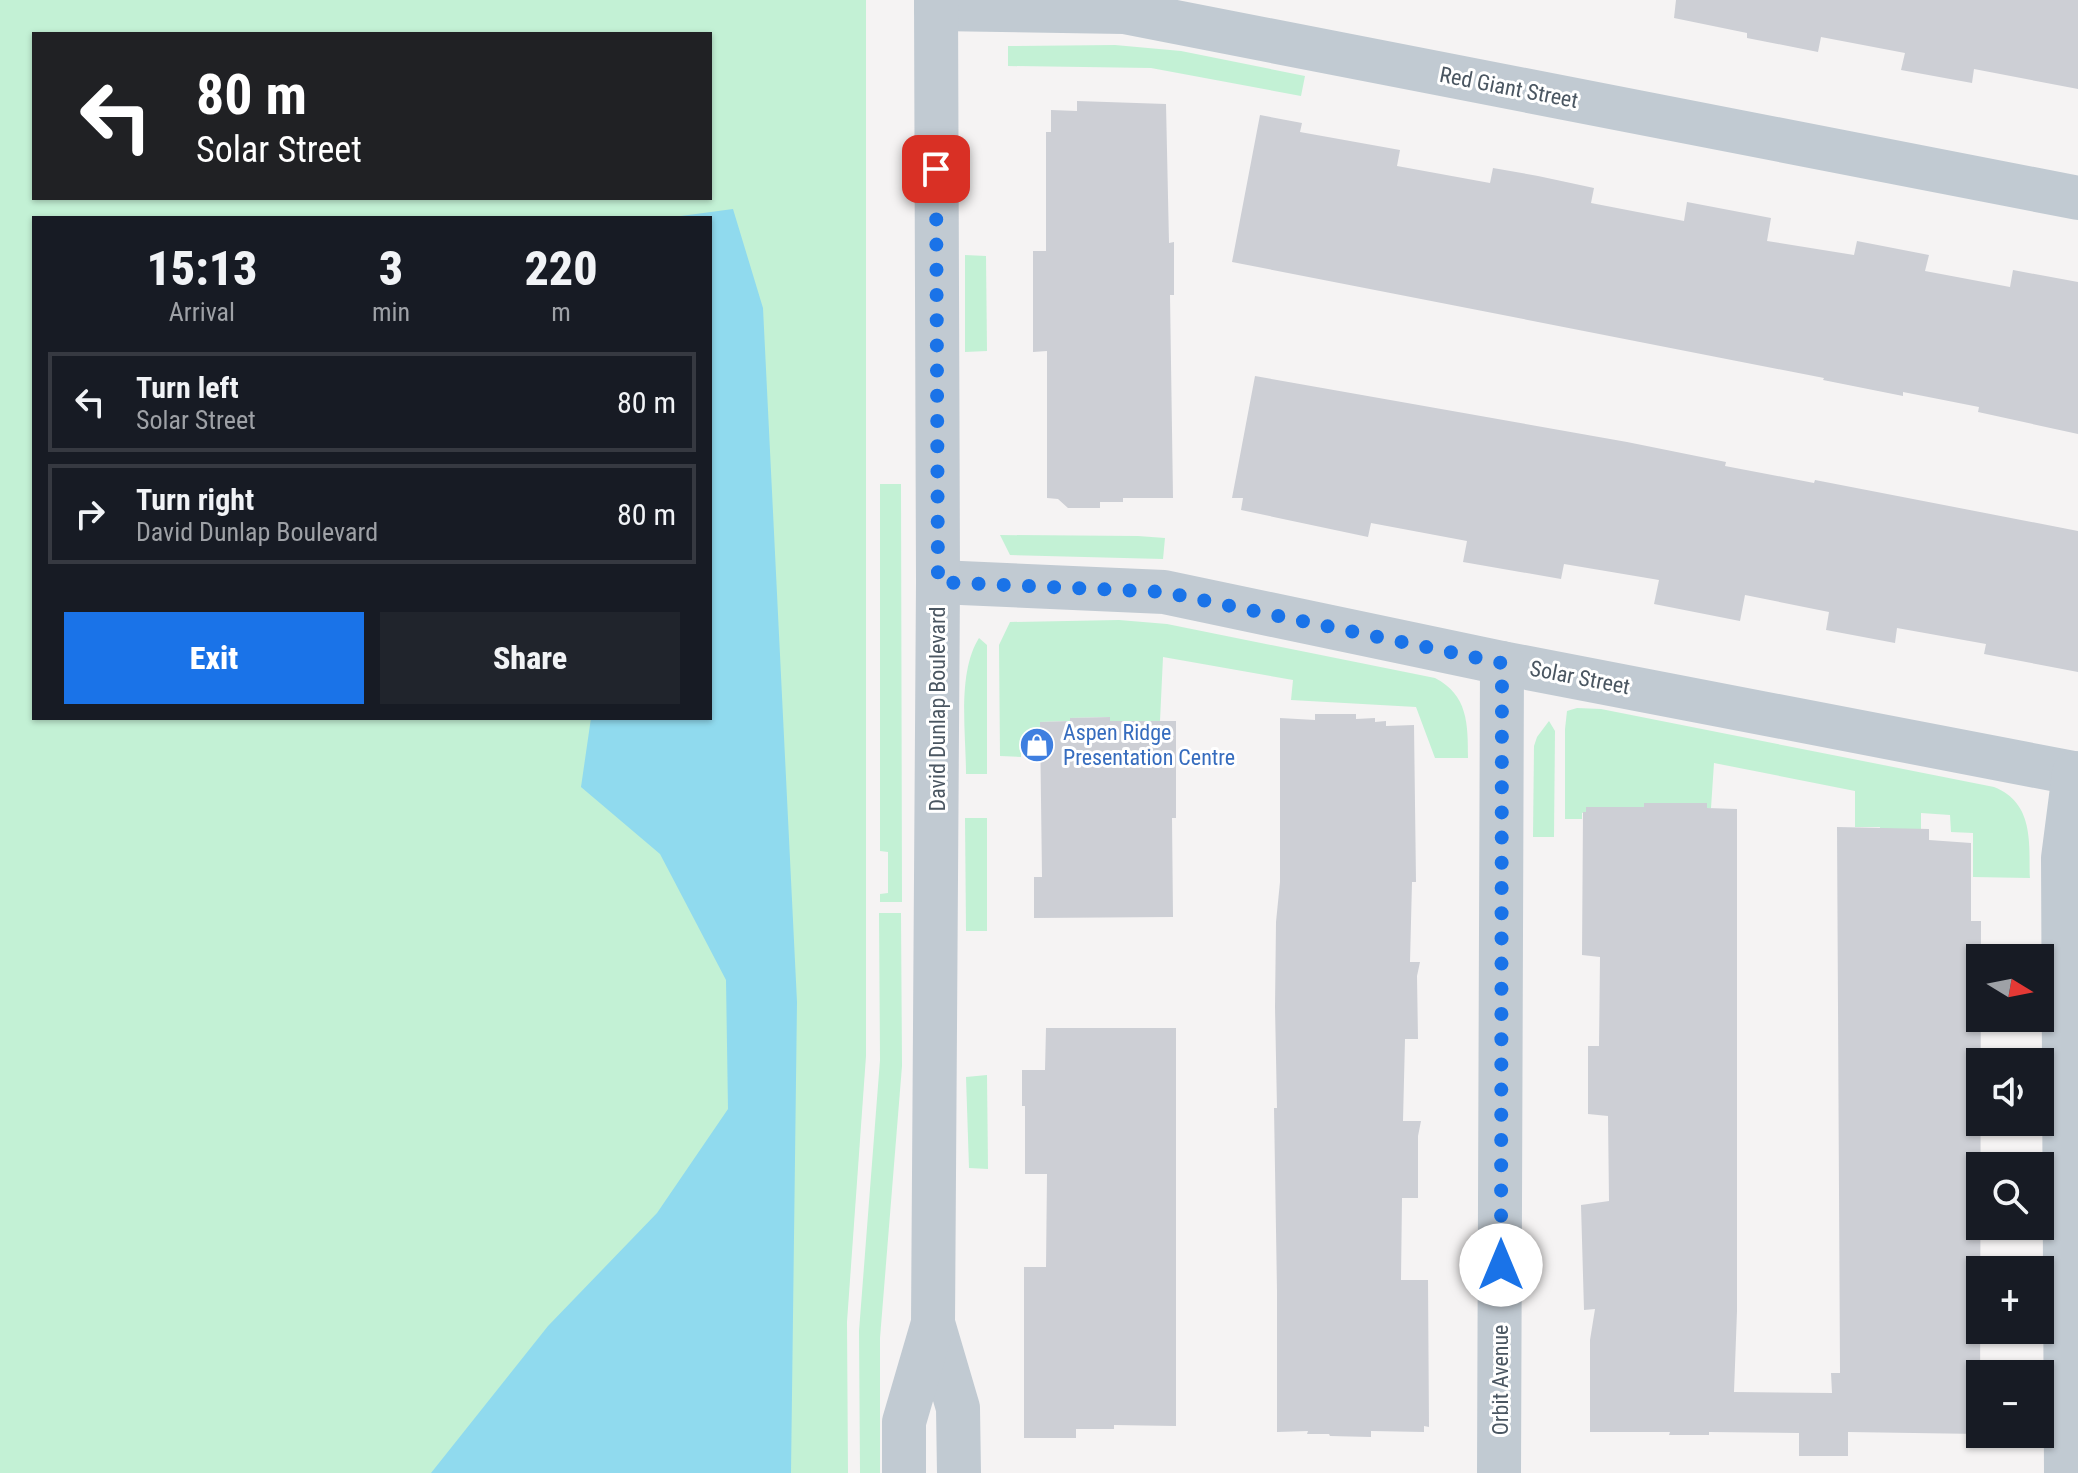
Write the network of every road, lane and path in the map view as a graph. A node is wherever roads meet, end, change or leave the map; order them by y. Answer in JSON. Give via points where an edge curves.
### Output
{"nodes":[{"id":1,"x":936,"y":5,"type":"edge"},
{"id":2,"x":2078,"y":198,"type":"edge"},
{"id":3,"x":938,"y":582,"type":"junction"},
{"id":4,"x":1502,"y":663,"type":"junction"},
{"id":5,"x":2076,"y":773,"type":"edge"},
{"id":6,"x":933,"y":1323,"type":"junction"},
{"id":7,"x":904,"y":1473,"type":"edge"},
{"id":8,"x":959,"y":1473,"type":"edge"},
{"id":9,"x":1499,"y":1473,"type":"edge"},
{"id":10,"x":2066,"y":1473,"type":"edge"}],
"edges":[{"from":1,"to":2,"type":"street","name":"Red Giant Street","via":[[1124,12]]},
{"from":1,"to":3,"type":"street","name":"David Dunlap Boulevard"},
{"from":3,"to":4,"type":"street","name":"Solar Street","via":[[1164,592]]},
{"from":3,"to":6,"type":"street","name":"David Dunlap Boulevard"},
{"from":4,"to":5,"type":"street","name":"Solar Street"},
{"from":4,"to":9,"type":"street","name":"Orbit Avenue"},
{"from":5,"to":10,"type":"street","via":[[2063,858]]},
{"from":6,"to":7,"type":"street","name":"David Dunlap Boulevard","via":[[904,1422]]},
{"from":6,"to":8,"type":"street","name":"David Dunlap Boulevard","via":[[958,1408]]}]}
